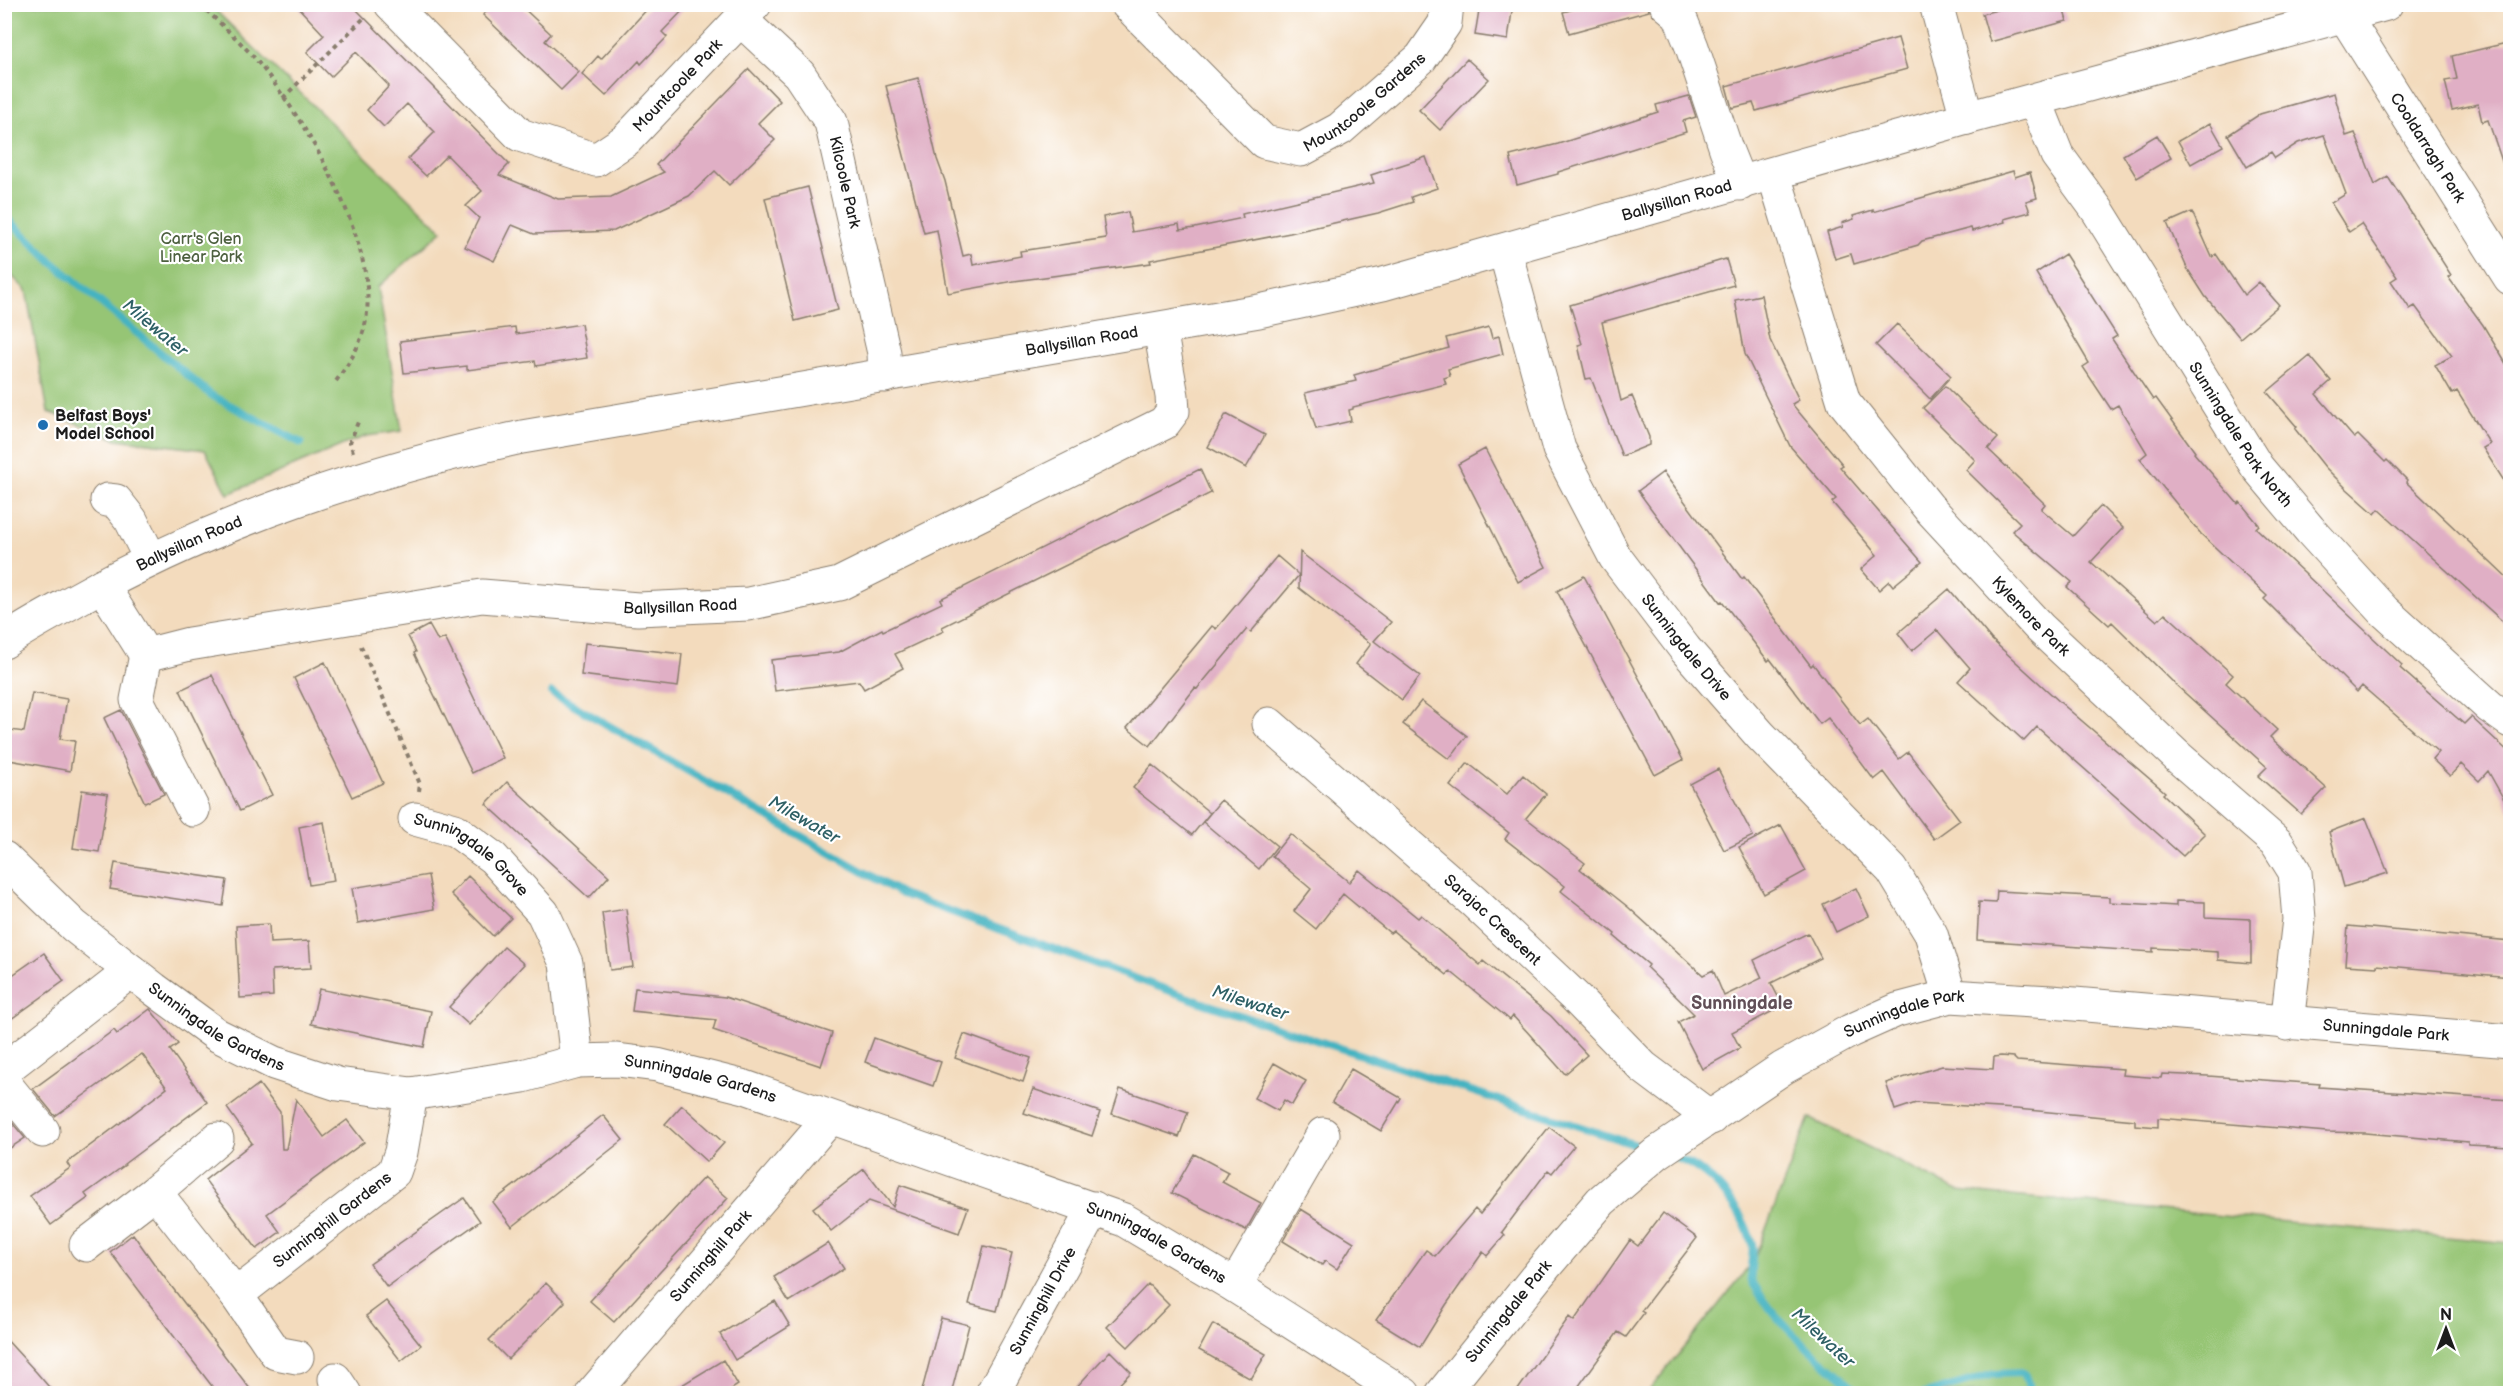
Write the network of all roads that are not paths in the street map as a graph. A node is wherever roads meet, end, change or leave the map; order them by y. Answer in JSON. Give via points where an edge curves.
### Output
{"nodes":[{"id":1,"x":1127,"y":4,"type":"edge"},
{"id":2,"x":1447,"y":4,"type":"edge"},
{"id":3,"x":1666,"y":4,"type":"edge"},
{"id":4,"x":1936,"y":4,"type":"edge"},
{"id":5,"x":2386,"y":4,"type":"edge"},
{"id":6,"x":380,"y":8,"type":"edge"},
{"id":7,"x":2340,"y":10,"type":"edge"},
{"id":8,"x":747,"y":12,"type":"edge"},
{"id":9,"x":2035,"y":100,"type":"junction"},
{"id":10,"x":1967,"y":118,"type":"junction"},
{"id":11,"x":1774,"y":175,"type":"junction"},
{"id":12,"x":1740,"y":184,"type":"junction"},
{"id":13,"x":1505,"y":250,"type":"junction"},
{"id":14,"x":2511,"y":278,"type":"edge"},
{"id":15,"x":1160,"y":329,"type":"junction"},
{"id":16,"x":885,"y":376,"type":"junction"},
{"id":17,"x":107,"y":500,"type":"dead end"},
{"id":18,"x":151,"y":560,"type":"junction"},
{"id":19,"x":102,"y":585,"type":"junction"},
{"id":20,"x":4,"y":642,"type":"edge"},
{"id":21,"x":146,"y":655,"type":"junction"},
{"id":22,"x":2511,"y":721,"type":"edge"},
{"id":23,"x":1269,"y":724,"type":"dead end"},
{"id":24,"x":194,"y":810,"type":"dead end"},
{"id":25,"x":415,"y":819,"type":"road end"},
{"id":26,"x":4,"y":858,"type":"edge"},
{"id":27,"x":131,"y":971,"type":"junction"},
{"id":28,"x":1950,"y":996,"type":"junction"},
{"id":29,"x":2287,"y":1024,"type":"junction"},
{"id":30,"x":2511,"y":1041,"type":"edge"},
{"id":31,"x":578,"y":1061,"type":"junction"},
{"id":32,"x":4,"y":1071,"type":"edge"},
{"id":33,"x":4,"y":1083,"type":"edge"},
{"id":34,"x":411,"y":1094,"type":"junction"},
{"id":35,"x":830,"y":1118,"type":"junction"},
{"id":36,"x":1711,"y":1118,"type":"junction"},
{"id":37,"x":43,"y":1131,"type":"dead end"},
{"id":38,"x":1323,"y":1134,"type":"dead end"},
{"id":39,"x":217,"y":1139,"type":"dead end"},
{"id":40,"x":155,"y":1192,"type":"junction"},
{"id":41,"x":1094,"y":1208,"type":"junction"},
{"id":42,"x":86,"y":1245,"type":"dead end"},
{"id":43,"x":1235,"y":1286,"type":"junction"},
{"id":44,"x":236,"y":1295,"type":"junction"},
{"id":45,"x":297,"y":1357,"type":"dead end"},
{"id":46,"x":592,"y":1394,"type":"edge"},
{"id":47,"x":992,"y":1394,"type":"edge"},
{"id":48,"x":1404,"y":1394,"type":"edge"},
{"id":49,"x":1442,"y":1394,"type":"edge"}],
"edges":[{"from":1,"to":2,"type":"main road","name":"Mountcoole Gardens","via":[[1264,142],[1301,150],[1340,129],[1420,58],[1445,23]]},
{"from":3,"to":12,"type":"main road","via":[[1678,15],[1692,47]]},
{"from":4,"to":10,"type":"main road"},
{"from":5,"to":7,"type":"main road","name":"Ballysillan Road"},
{"from":6,"to":8,"type":"main road","name":"Mountcoole Park","via":[[520,135],[596,160],[626,140]]},
{"from":7,"to":9,"type":"main road","name":"Ballysillan Road"},
{"from":7,"to":14,"type":"main road","name":"Cooldarragh Park"},
{"from":8,"to":16,"type":"main road","name":"Kilcoole Park","via":[[799,74],[831,122],[884,353]]},
{"from":9,"to":10,"type":"main road","name":"Ballysillan Road"},
{"from":9,"to":22,"type":"main road","name":"Sunningdale Park North","via":[[2057,155],[2098,211],[2257,467],[2384,611]]},
{"from":10,"to":11,"type":"main road","name":"Ballysillan Road"},
{"from":11,"to":12,"type":"main road","name":"Ballysillan Road"},
{"from":11,"to":29,"type":"main road","name":"Kylemore Park","via":[[1844,402],[1929,508],[2039,627],[2277,843],[2295,872],[2299,920]]},
{"from":12,"to":13,"type":"main road","name":"Ballysillan Road"},
{"from":13,"to":15,"type":"main road","name":"Ballysillan Road","via":[[1383,284]]},
{"from":13,"to":28,"type":"main road","name":"Sunningdale Drive","via":[[1559,449],[1615,556],[1685,649],[1753,727],[1892,870],[1931,934]]},
{"from":15,"to":16,"type":"main road","name":"Ballysillan Road"},
{"from":15,"to":21,"type":"main road","name":"Ballysillan Road","via":[[1173,396],[1173,411],[1164,423],[839,584],[748,604],[638,609],[482,596],[189,644]]},
{"from":16,"to":18,"type":"main road","name":"Ballysillan Road","via":[[533,435],[440,455],[377,472],[248,518]]},
{"from":17,"to":18,"type":"main road","via":[[116,501],[124,509]]},
{"from":18,"to":19,"type":"main road","name":"Ballysillan Road"},
{"from":19,"to":20,"type":"main road","name":"Ballysillan Road"},
{"from":19,"to":21,"type":"main road"},
{"from":21,"to":24,"type":"main road","via":[[137,699]]},
{"from":23,"to":36,"type":"main road","name":"Sarajac Crescent","via":[[1474,902],[1643,1067]]},
{"from":25,"to":31,"type":"main road","name":"Sunningdale Grove","via":[[455,830],[494,858],[543,913],[566,963]]},
{"from":26,"to":27,"type":"main road","name":"Sunningdale Gardens","via":[[74,926]]},
{"from":27,"to":32,"type":"main road"},
{"from":27,"to":34,"type":"main road","name":"Sunningdale Gardens","via":[[217,1035],[274,1063],[338,1084]]},
{"from":28,"to":29,"type":"main road","name":"Sunningdale Park"},
{"from":28,"to":36,"type":"main road","name":"Sunningdale Park","via":[[1897,1010],[1850,1031],[1783,1068]]},
{"from":29,"to":30,"type":"main road","name":"Sunningdale Park"},
{"from":31,"to":34,"type":"main road","name":"Sunningdale Gardens","via":[[523,1076]]},
{"from":31,"to":35,"type":"main road","name":"Sunningdale Gardens","via":[[657,1065],[745,1087]]},
{"from":33,"to":37,"type":"main road"},
{"from":34,"to":44,"type":"main road","name":"Sunninghill Gardens","via":[[394,1172]]},
{"from":35,"to":41,"type":"main road","name":"Sunningdale Gardens"},
{"from":35,"to":46,"type":"main road","name":"Sunninghill Park"},
{"from":36,"to":49,"type":"main road","name":"Sunningdale Park","via":[[1666,1147],[1601,1201]]},
{"from":38,"to":43,"type":"main road"},
{"from":39,"to":40,"type":"main road"},
{"from":40,"to":42,"type":"main road"},
{"from":40,"to":44,"type":"main road"},
{"from":41,"to":43,"type":"main road","name":"Sunningdale Gardens","via":[[1124,1220]]},
{"from":41,"to":47,"type":"main road","name":"Sunninghill Drive"},
{"from":43,"to":48,"type":"main road","name":"Sunningdale Gardens"},
{"from":44,"to":45,"type":"main road","via":[[276,1353]]}]}
